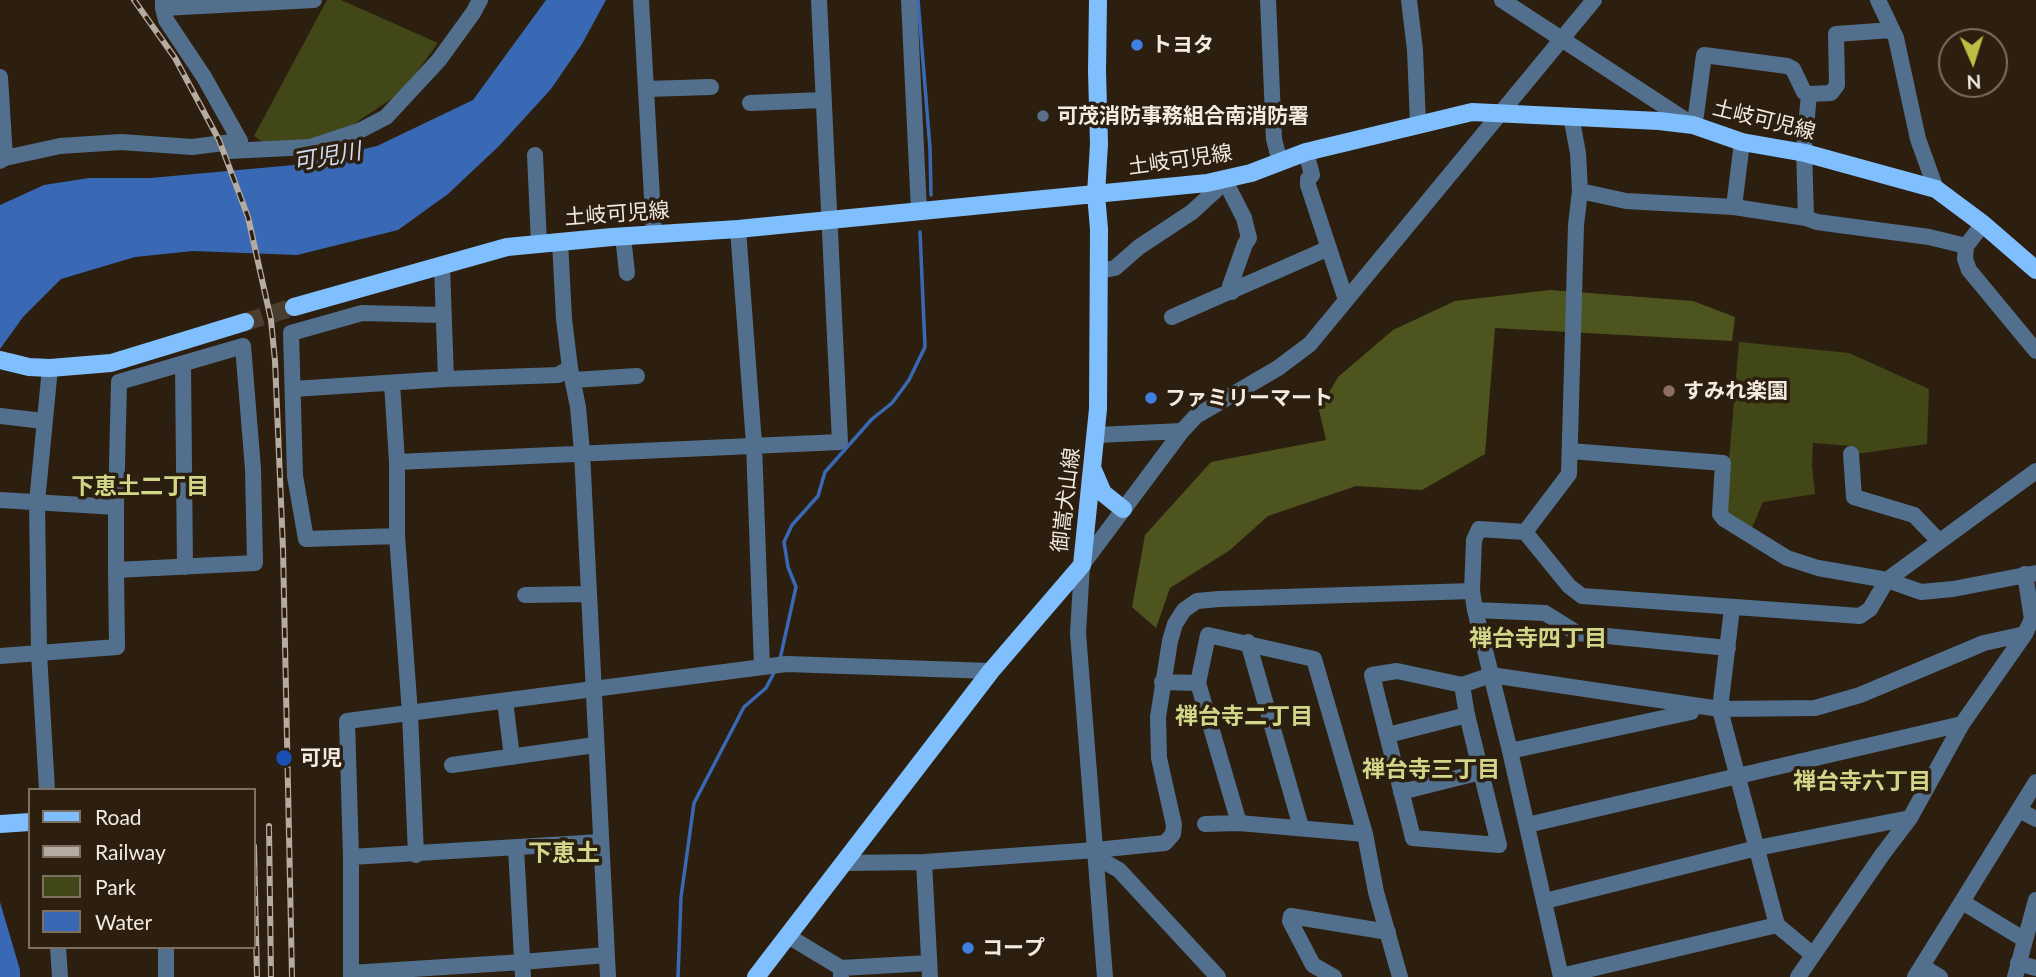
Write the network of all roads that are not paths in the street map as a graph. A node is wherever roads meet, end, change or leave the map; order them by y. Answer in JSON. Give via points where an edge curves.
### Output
{"nodes":[{"id":1,"x":314,"y":0,"type":"edge"},
{"id":2,"x":480,"y":0,"type":"edge"},
{"id":3,"x":641,"y":0,"type":"edge"},
{"id":4,"x":819,"y":0,"type":"edge"},
{"id":5,"x":909,"y":0,"type":"edge"},
{"id":6,"x":1098,"y":0,"type":"edge"},
{"id":7,"x":1268,"y":0,"type":"edge"},
{"id":8,"x":1409,"y":0,"type":"edge"},
{"id":9,"x":1502,"y":0,"type":"edge"},
{"id":10,"x":1594,"y":0,"type":"edge"},
{"id":11,"x":1878,"y":0,"type":"edge"},
{"id":12,"x":163,"y":4,"type":"edge"},
{"id":13,"x":1892,"y":30,"type":"junction"},
{"id":14,"x":1561,"y":40,"type":"junction"},
{"id":15,"x":0,"y":77,"type":"edge"},
{"id":16,"x":711,"y":87,"type":"dead end"},
{"id":17,"x":646,"y":89,"type":"junction"},
{"id":18,"x":1809,"y":94,"type":"junction"},
{"id":19,"x":822,"y":100,"type":"junction"},
{"id":20,"x":750,"y":103,"type":"dead end"},
{"id":21,"x":1503,"y":112,"type":"junction"},
{"id":22,"x":1570,"y":116,"type":"junction"},
{"id":23,"x":1418,"y":124,"type":"junction"},
{"id":24,"x":1693,"y":125,"type":"junction"},
{"id":25,"x":1742,"y":142,"type":"junction"},
{"id":26,"x":229,"y":151,"type":"dead end"},
{"id":27,"x":1306,"y":152,"type":"junction"},
{"id":28,"x":1805,"y":153,"type":"junction"},
{"id":29,"x":535,"y":155,"type":"dead end"},
{"id":30,"x":2,"y":160,"type":"edge"},
{"id":31,"x":1280,"y":162,"type":"junction"},
{"id":32,"x":1224,"y":179,"type":"junction"},
{"id":33,"x":1936,"y":189,"type":"junction"},
{"id":34,"x":1580,"y":191,"type":"junction"},
{"id":35,"x":1096,"y":194,"type":"junction"},
{"id":36,"x":1734,"y":207,"type":"junction"},
{"id":37,"x":919,"y":211,"type":"junction"},
{"id":38,"x":1806,"y":218,"type":"junction"},
{"id":39,"x":830,"y":220,"type":"junction"},
{"id":40,"x":1983,"y":224,"type":"junction"},
{"id":41,"x":738,"y":229,"type":"junction"},
{"id":42,"x":654,"y":234,"type":"junction"},
{"id":43,"x":623,"y":236,"type":"junction"},
{"id":44,"x":560,"y":241,"type":"junction"},
{"id":45,"x":539,"y":244,"type":"junction"},
{"id":46,"x":1966,"y":246,"type":"junction"},
{"id":47,"x":1329,"y":248,"type":"junction"},
{"id":48,"x":442,"y":266,"type":"junction"},
{"id":49,"x":2034,"y":268,"type":"edge"},
{"id":50,"x":1099,"y":271,"type":"junction"},
{"id":51,"x":627,"y":273,"type":"dead end"},
{"id":52,"x":1232,"y":292,"type":"junction"},
{"id":53,"x":1346,"y":300,"type":"junction"},
{"id":54,"x":294,"y":307,"type":"tunnel mouth"},
{"id":55,"x":442,"y":315,"type":"junction"},
{"id":56,"x":1172,"y":317,"type":"dead end"},
{"id":57,"x":245,"y":322,"type":"tunnel mouth"},
{"id":58,"x":2036,"y":351,"type":"edge"},
{"id":59,"x":5,"y":362,"type":"edge"},
{"id":60,"x":183,"y":365,"type":"junction"},
{"id":61,"x":50,"y":368,"type":"junction"},
{"id":62,"x":572,"y":374,"type":"junction"},
{"id":63,"x":637,"y":376,"type":"dead end"},
{"id":64,"x":446,"y":379,"type":"junction"},
{"id":65,"x":392,"y":383,"type":"junction"},
{"id":66,"x":294,"y":389,"type":"junction"},
{"id":67,"x":0,"y":415,"type":"edge"},
{"id":68,"x":43,"y":421,"type":"junction"},
{"id":69,"x":1182,"y":431,"type":"junction"},
{"id":70,"x":1097,"y":435,"type":"junction"},
{"id":71,"x":754,"y":444,"type":"junction"},
{"id":72,"x":1570,"y":451,"type":"junction"},
{"id":73,"x":582,"y":452,"type":"junction"},
{"id":74,"x":1851,"y":454,"type":"dead end"},
{"id":75,"x":397,"y":462,"type":"junction"},
{"id":76,"x":1093,"y":470,"type":"junction"},
{"id":77,"x":2036,"y":471,"type":"edge"},
{"id":78,"x":0,"y":500,"type":"edge"},
{"id":79,"x":37,"y":502,"type":"junction"},
{"id":80,"x":116,"y":507,"type":"junction"},
{"id":81,"x":1123,"y":509,"type":"junction"},
{"id":82,"x":1525,"y":532,"type":"junction"},
{"id":83,"x":397,"y":536,"type":"junction"},
{"id":84,"x":1939,"y":541,"type":"junction"},
{"id":85,"x":1082,"y":565,"type":"junction"},
{"id":86,"x":186,"y":567,"type":"junction"},
{"id":87,"x":116,"y":570,"type":"junction"},
{"id":88,"x":2031,"y":574,"type":"edge"},
{"id":89,"x":1887,"y":580,"type":"junction"},
{"id":90,"x":1472,"y":591,"type":"junction"},
{"id":91,"x":588,"y":594,"type":"junction"},
{"id":92,"x":525,"y":595,"type":"dead end"},
{"id":93,"x":1732,"y":608,"type":"junction"},
{"id":94,"x":1475,"y":610,"type":"junction"},
{"id":95,"x":2025,"y":634,"type":"junction"},
{"id":96,"x":1248,"y":642,"type":"junction"},
{"id":97,"x":1728,"y":648,"type":"junction"},
{"id":98,"x":39,"y":653,"type":"junction"},
{"id":99,"x":0,"y":656,"type":"edge"},
{"id":100,"x":762,"y":667,"type":"junction"},
{"id":101,"x":991,"y":671,"type":"junction"},
{"id":102,"x":1491,"y":675,"type":"junction"},
{"id":103,"x":1162,"y":682,"type":"junction"},
{"id":104,"x":1198,"y":684,"type":"junction"},
{"id":105,"x":1462,"y":685,"type":"junction"},
{"id":106,"x":592,"y":690,"type":"junction"},
{"id":107,"x":505,"y":701,"type":"junction"},
{"id":108,"x":1693,"y":705,"type":"junction"},
{"id":109,"x":1720,"y":709,"type":"junction"},
{"id":110,"x":410,"y":713,"type":"junction"},
{"id":111,"x":1467,"y":715,"type":"junction"},
{"id":112,"x":1962,"y":724,"type":"junction"},
{"id":113,"x":1388,"y":735,"type":"junction"},
{"id":114,"x":595,"y":745,"type":"junction"},
{"id":115,"x":1510,"y":751,"type":"junction"},
{"id":116,"x":512,"y":757,"type":"junction"},
{"id":117,"x":452,"y":765,"type":"dead end"},
{"id":118,"x":1481,"y":772,"type":"junction"},
{"id":119,"x":1737,"y":778,"type":"junction"},
{"id":120,"x":2036,"y":782,"type":"edge"},
{"id":121,"x":47,"y":788,"type":"edge"},
{"id":122,"x":1401,"y":792,"type":"junction"},
{"id":123,"x":2019,"y":810,"type":"junction"},
{"id":124,"x":1910,"y":818,"type":"junction"},
{"id":125,"x":2036,"y":819,"type":"edge"},
{"id":126,"x":28,"y":822,"type":"edge"},
{"id":127,"x":1239,"y":823,"type":"junction"},
{"id":128,"x":0,"y":824,"type":"edge"},
{"id":129,"x":1205,"y":824,"type":"dead end"},
{"id":130,"x":1527,"y":825,"type":"junction"},
{"id":131,"x":1301,"y":827,"type":"junction"},
{"id":132,"x":1365,"y":834,"type":"junction"},
{"id":133,"x":601,"y":842,"type":"junction"},
{"id":134,"x":516,"y":848,"type":"junction"},
{"id":135,"x":1757,"y":848,"type":"junction"},
{"id":136,"x":1096,"y":853,"type":"junction"},
{"id":137,"x":416,"y":855,"type":"junction"},
{"id":138,"x":351,"y":857,"type":"junction"},
{"id":139,"x":923,"y":862,"type":"junction"},
{"id":140,"x":844,"y":863,"type":"junction"},
{"id":141,"x":1963,"y":900,"type":"junction"},
{"id":142,"x":2036,"y":900,"type":"edge"},
{"id":143,"x":1545,"y":901,"type":"junction"},
{"id":144,"x":1777,"y":925,"type":"junction"},
{"id":145,"x":1388,"y":932,"type":"junction"},
{"id":146,"x":788,"y":936,"type":"junction"},
{"id":147,"x":2025,"y":940,"type":"junction"},
{"id":148,"x":58,"y":949,"type":"edge"},
{"id":149,"x":166,"y":949,"type":"edge"},
{"id":150,"x":606,"y":955,"type":"junction"},
{"id":151,"x":1813,"y":955,"type":"junction"},
{"id":152,"x":2036,"y":968,"type":"edge"},
{"id":153,"x":522,"y":970,"type":"edge"},
{"id":154,"x":929,"y":970,"type":"edge"},
{"id":155,"x":2017,"y":970,"type":"edge"},
{"id":156,"x":441,"y":972,"type":"edge"},
{"id":157,"x":1919,"y":972,"type":"edge"},
{"id":158,"x":841,"y":973,"type":"edge"},
{"id":159,"x":1209,"y":973,"type":"edge"},
{"id":160,"x":351,"y":975,"type":"edge"},
{"id":161,"x":60,"y":977,"type":"edge"},
{"id":162,"x":166,"y":977,"type":"edge"},
{"id":163,"x":608,"y":977,"type":"edge"},
{"id":164,"x":756,"y":977,"type":"edge"},
{"id":165,"x":1105,"y":977,"type":"edge"},
{"id":166,"x":1334,"y":977,"type":"edge"},
{"id":167,"x":1400,"y":977,"type":"edge"},
{"id":168,"x":1561,"y":977,"type":"edge"},
{"id":169,"x":1798,"y":977,"type":"edge"},
{"id":170,"x":1940,"y":977,"type":"edge"}],
"edges":[{"from":1,"to":12,"type":"street"},
{"from":2,"to":26,"type":"street","via":[[439,60],[386,117],[310,147]]},
{"from":3,"to":17,"type":"street"},
{"from":4,"to":19,"type":"street"},
{"from":5,"to":37,"type":"street"},
{"from":6,"to":35,"type":"main road","name":"御嵩犬山線"},
{"from":7,"to":31,"type":"street","via":[[1274,139]]},
{"from":8,"to":23,"type":"street"},
{"from":9,"to":14,"type":"street"},
{"from":10,"to":14,"type":"street"},
{"from":11,"to":13,"type":"street"},
{"from":12,"to":30,"type":"street","via":[[166,20],[240,141],[192,147],[121,142],[60,146]]},
{"from":13,"to":18,"type":"street","via":[[1836,34],[1837,85],[1832,93]]},
{"from":13,"to":33,"type":"street","via":[[1918,139]]},
{"from":14,"to":21,"type":"street"},
{"from":14,"to":24,"type":"street"},
{"from":15,"to":30,"type":"street"},
{"from":16,"to":17,"type":"street"},
{"from":17,"to":42,"type":"street"},
{"from":18,"to":24,"type":"street","via":[[1787,66],[1704,55]]},
{"from":18,"to":28,"type":"street"},
{"from":19,"to":20,"type":"street"},
{"from":19,"to":39,"type":"street"},
{"from":21,"to":22,"type":"main road","name":"土岐可児線"},
{"from":21,"to":23,"type":"main road","name":"土岐可児線","via":[[1472,112]]},
{"from":21,"to":53,"type":"street"},
{"from":22,"to":24,"type":"main road","name":"土岐可児線"},
{"from":22,"to":34,"type":"street"},
{"from":23,"to":27,"type":"main road","name":"土岐可児線"},
{"from":24,"to":25,"type":"main road","name":"土岐可児線"},
{"from":25,"to":28,"type":"main road","name":"土岐可児線"},
{"from":25,"to":36,"type":"street"},
{"from":27,"to":31,"type":"main road","name":"土岐可児線"},
{"from":27,"to":47,"type":"street","via":[[1312,175],[1308,185]]},
{"from":28,"to":33,"type":"main road","name":"土岐可児線"},
{"from":28,"to":38,"type":"street"},
{"from":29,"to":45,"type":"street"},
{"from":31,"to":32,"type":"main road","name":"土岐可児線"},
{"from":32,"to":35,"type":"main road","name":"土岐可児線"},
{"from":32,"to":50,"type":"street","via":[[1192,212],[1115,268]]},
{"from":32,"to":52,"type":"street","via":[[1249,238],[1230,286]]},
{"from":33,"to":40,"type":"main road","name":"土岐可児線"},
{"from":34,"to":36,"type":"street","via":[[1626,201]]},
{"from":34,"to":72,"type":"street"},
{"from":35,"to":37,"type":"main road","name":"土岐可児線"},
{"from":35,"to":50,"type":"main road","name":"御嵩犬山線"},
{"from":36,"to":38,"type":"street"},
{"from":37,"to":39,"type":"main road","name":"土岐可児線"},
{"from":38,"to":46,"type":"street"},
{"from":39,"to":41,"type":"main road","name":"土岐可児線"},
{"from":39,"to":71,"type":"street","via":[[840,442]]},
{"from":40,"to":46,"type":"street"},
{"from":40,"to":49,"type":"main road","name":"土岐可児線"},
{"from":41,"to":42,"type":"main road","name":"土岐可児線"},
{"from":41,"to":71,"type":"street"},
{"from":42,"to":43,"type":"main road","name":"土岐可児線"},
{"from":43,"to":44,"type":"main road","name":"土岐可児線"},
{"from":43,"to":51,"type":"street"},
{"from":44,"to":45,"type":"main road","name":"土岐可児線"},
{"from":44,"to":62,"type":"street"},
{"from":45,"to":48,"type":"main road","name":"土岐可児線","via":[[507,247]]},
{"from":46,"to":58,"type":"street","via":[[1969,270]]},
{"from":47,"to":52,"type":"street"},
{"from":47,"to":53,"type":"street"},
{"from":48,"to":54,"type":"main road","name":"土岐可児線"},
{"from":48,"to":55,"type":"street"},
{"from":50,"to":70,"type":"main road","name":"御嵩犬山線"},
{"from":52,"to":56,"type":"street"},
{"from":53,"to":69,"type":"street","via":[[1310,344],[1278,368],[1205,409]]},
{"from":55,"to":64,"type":"street"},
{"from":55,"to":66,"type":"street","via":[[362,313],[291,333]]},
{"from":57,"to":61,"type":"main road","via":[[111,363]]},
{"from":59,"to":61,"type":"main road"},
{"from":60,"to":80,"type":"street","via":[[119,383]]},
{"from":60,"to":86,"type":"street"},
{"from":60,"to":86,"type":"street","via":[[243,346],[255,563]]},
{"from":61,"to":68,"type":"street"},
{"from":62,"to":63,"type":"street"},
{"from":62,"to":64,"type":"street"},
{"from":62,"to":73,"type":"street"},
{"from":64,"to":65,"type":"street"},
{"from":65,"to":66,"type":"street"},
{"from":65,"to":75,"type":"street"},
{"from":66,"to":83,"type":"street","via":[[295,476],[306,539]]},
{"from":67,"to":68,"type":"street"},
{"from":68,"to":79,"type":"street"},
{"from":69,"to":70,"type":"street"},
{"from":69,"to":81,"type":"street"},
{"from":70,"to":76,"type":"main road","name":"御嵩犬山線"},
{"from":71,"to":73,"type":"street"},
{"from":71,"to":100,"type":"street"},
{"from":72,"to":82,"type":"street","via":[[1569,474]]},
{"from":72,"to":89,"type":"street","via":[[1723,463],[1720,514],[1724,519],[1787,558]]},
{"from":73,"to":75,"type":"street"},
{"from":73,"to":91,"type":"street"},
{"from":74,"to":84,"type":"street","via":[[1854,497],[1914,515]]},
{"from":75,"to":83,"type":"street"},
{"from":76,"to":81,"type":"main road","via":[[1103,493]]},
{"from":76,"to":85,"type":"main road","name":"御嵩犬山線"},
{"from":77,"to":84,"type":"street"},
{"from":78,"to":79,"type":"street"},
{"from":79,"to":80,"type":"street"},
{"from":79,"to":98,"type":"street"},
{"from":80,"to":87,"type":"street"},
{"from":81,"to":85,"type":"street"},
{"from":82,"to":90,"type":"street","via":[[1479,528],[1474,540]]},
{"from":82,"to":93,"type":"street","via":[[1582,596]]},
{"from":83,"to":110,"type":"street"},
{"from":84,"to":89,"type":"street"},
{"from":85,"to":101,"type":"main road","name":"御嵩犬山線"},
{"from":85,"to":136,"type":"street","via":[[1079,633]]},
{"from":86,"to":87,"type":"street"},
{"from":87,"to":98,"type":"street","via":[[117,647]]},
{"from":88,"to":89,"type":"street","via":[[1921,592]]},
{"from":88,"to":95,"type":"street","via":[[2032,619]]},
{"from":89,"to":93,"type":"street","via":[[1870,609],[1860,616]]},
{"from":90,"to":94,"type":"street"},
{"from":90,"to":103,"type":"street","via":[[1197,601],[1175,624]]},
{"from":91,"to":92,"type":"street"},
{"from":91,"to":106,"type":"street"},
{"from":93,"to":97,"type":"street"},
{"from":94,"to":97,"type":"street","via":[[1545,613],[1577,633]]},
{"from":94,"to":102,"type":"street"},
{"from":95,"to":109,"type":"street","via":[[1984,643],[1860,695],[1815,708]]},
{"from":95,"to":112,"type":"street"},
{"from":96,"to":104,"type":"street","via":[[1208,635]]},
{"from":96,"to":131,"type":"street"},
{"from":96,"to":132,"type":"street","via":[[1314,659]]},
{"from":97,"to":109,"type":"street"},
{"from":98,"to":99,"type":"street"},
{"from":98,"to":121,"type":"street"},
{"from":100,"to":101,"type":"street"},
{"from":100,"to":106,"type":"street"},
{"from":101,"to":140,"type":"main road","name":"御嵩犬山線"},
{"from":102,"to":105,"type":"street"},
{"from":102,"to":108,"type":"street"},
{"from":102,"to":115,"type":"street"},
{"from":103,"to":104,"type":"street"},
{"from":103,"to":136,"type":"street","via":[[1157,741],[1173,834],[1165,843]]},
{"from":104,"to":127,"type":"street"},
{"from":105,"to":111,"type":"street"},
{"from":105,"to":113,"type":"street","via":[[1397,671],[1372,675]]},
{"from":106,"to":107,"type":"street"},
{"from":106,"to":114,"type":"street"},
{"from":107,"to":110,"type":"street"},
{"from":107,"to":116,"type":"street"},
{"from":108,"to":109,"type":"street"},
{"from":108,"to":115,"type":"street","via":[[1691,712]]},
{"from":109,"to":119,"type":"street"},
{"from":110,"to":137,"type":"street"},
{"from":110,"to":138,"type":"street","via":[[347,721]]},
{"from":111,"to":113,"type":"street"},
{"from":111,"to":118,"type":"street"},
{"from":112,"to":119,"type":"street"},
{"from":112,"to":124,"type":"street"},
{"from":113,"to":122,"type":"street"},
{"from":114,"to":116,"type":"street"},
{"from":114,"to":133,"type":"street"},
{"from":115,"to":130,"type":"street"},
{"from":116,"to":117,"type":"street"},
{"from":118,"to":122,"type":"street"},
{"from":118,"to":122,"type":"street","via":[[1499,845],[1413,838]]},
{"from":119,"to":130,"type":"street"},
{"from":119,"to":135,"type":"street"},
{"from":120,"to":123,"type":"street"},
{"from":123,"to":125,"type":"street"},
{"from":123,"to":141,"type":"street"},
{"from":124,"to":135,"type":"street"},
{"from":124,"to":151,"type":"street"},
{"from":126,"to":128,"type":"main road"},
{"from":127,"to":129,"type":"street"},
{"from":127,"to":131,"type":"street"},
{"from":130,"to":143,"type":"street"},
{"from":131,"to":132,"type":"street"},
{"from":132,"to":145,"type":"street"},
{"from":133,"to":134,"type":"street"},
{"from":133,"to":150,"type":"street"},
{"from":134,"to":137,"type":"street"},
{"from":134,"to":153,"type":"street"},
{"from":135,"to":143,"type":"street"},
{"from":135,"to":144,"type":"street"},
{"from":136,"to":139,"type":"street"},
{"from":136,"to":159,"type":"street","via":[[1119,870]]},
{"from":136,"to":165,"type":"street"},
{"from":137,"to":138,"type":"street"},
{"from":138,"to":160,"type":"street"},
{"from":139,"to":140,"type":"street"},
{"from":139,"to":154,"type":"street"},
{"from":140,"to":146,"type":"main road","name":"御嵩犬山線"},
{"from":141,"to":147,"type":"street"},
{"from":141,"to":157,"type":"street"},
{"from":142,"to":147,"type":"street"},
{"from":143,"to":168,"type":"street"},
{"from":144,"to":151,"type":"street"},
{"from":144,"to":168,"type":"street"},
{"from":145,"to":166,"type":"street","via":[[1291,916],[1313,965]]},
{"from":145,"to":167,"type":"street"},
{"from":146,"to":158,"type":"street"},
{"from":146,"to":164,"type":"main road","name":"御嵩犬山線"},
{"from":147,"to":155,"type":"street"},
{"from":148,"to":161,"type":"street"},
{"from":149,"to":162,"type":"street"},
{"from":150,"to":153,"type":"street"},
{"from":150,"to":163,"type":"street"},
{"from":151,"to":169,"type":"street"},
{"from":152,"to":155,"type":"street"},
{"from":153,"to":156,"type":"street"},
{"from":154,"to":158,"type":"street"},
{"from":156,"to":160,"type":"street"},
{"from":157,"to":170,"type":"street"}]}
